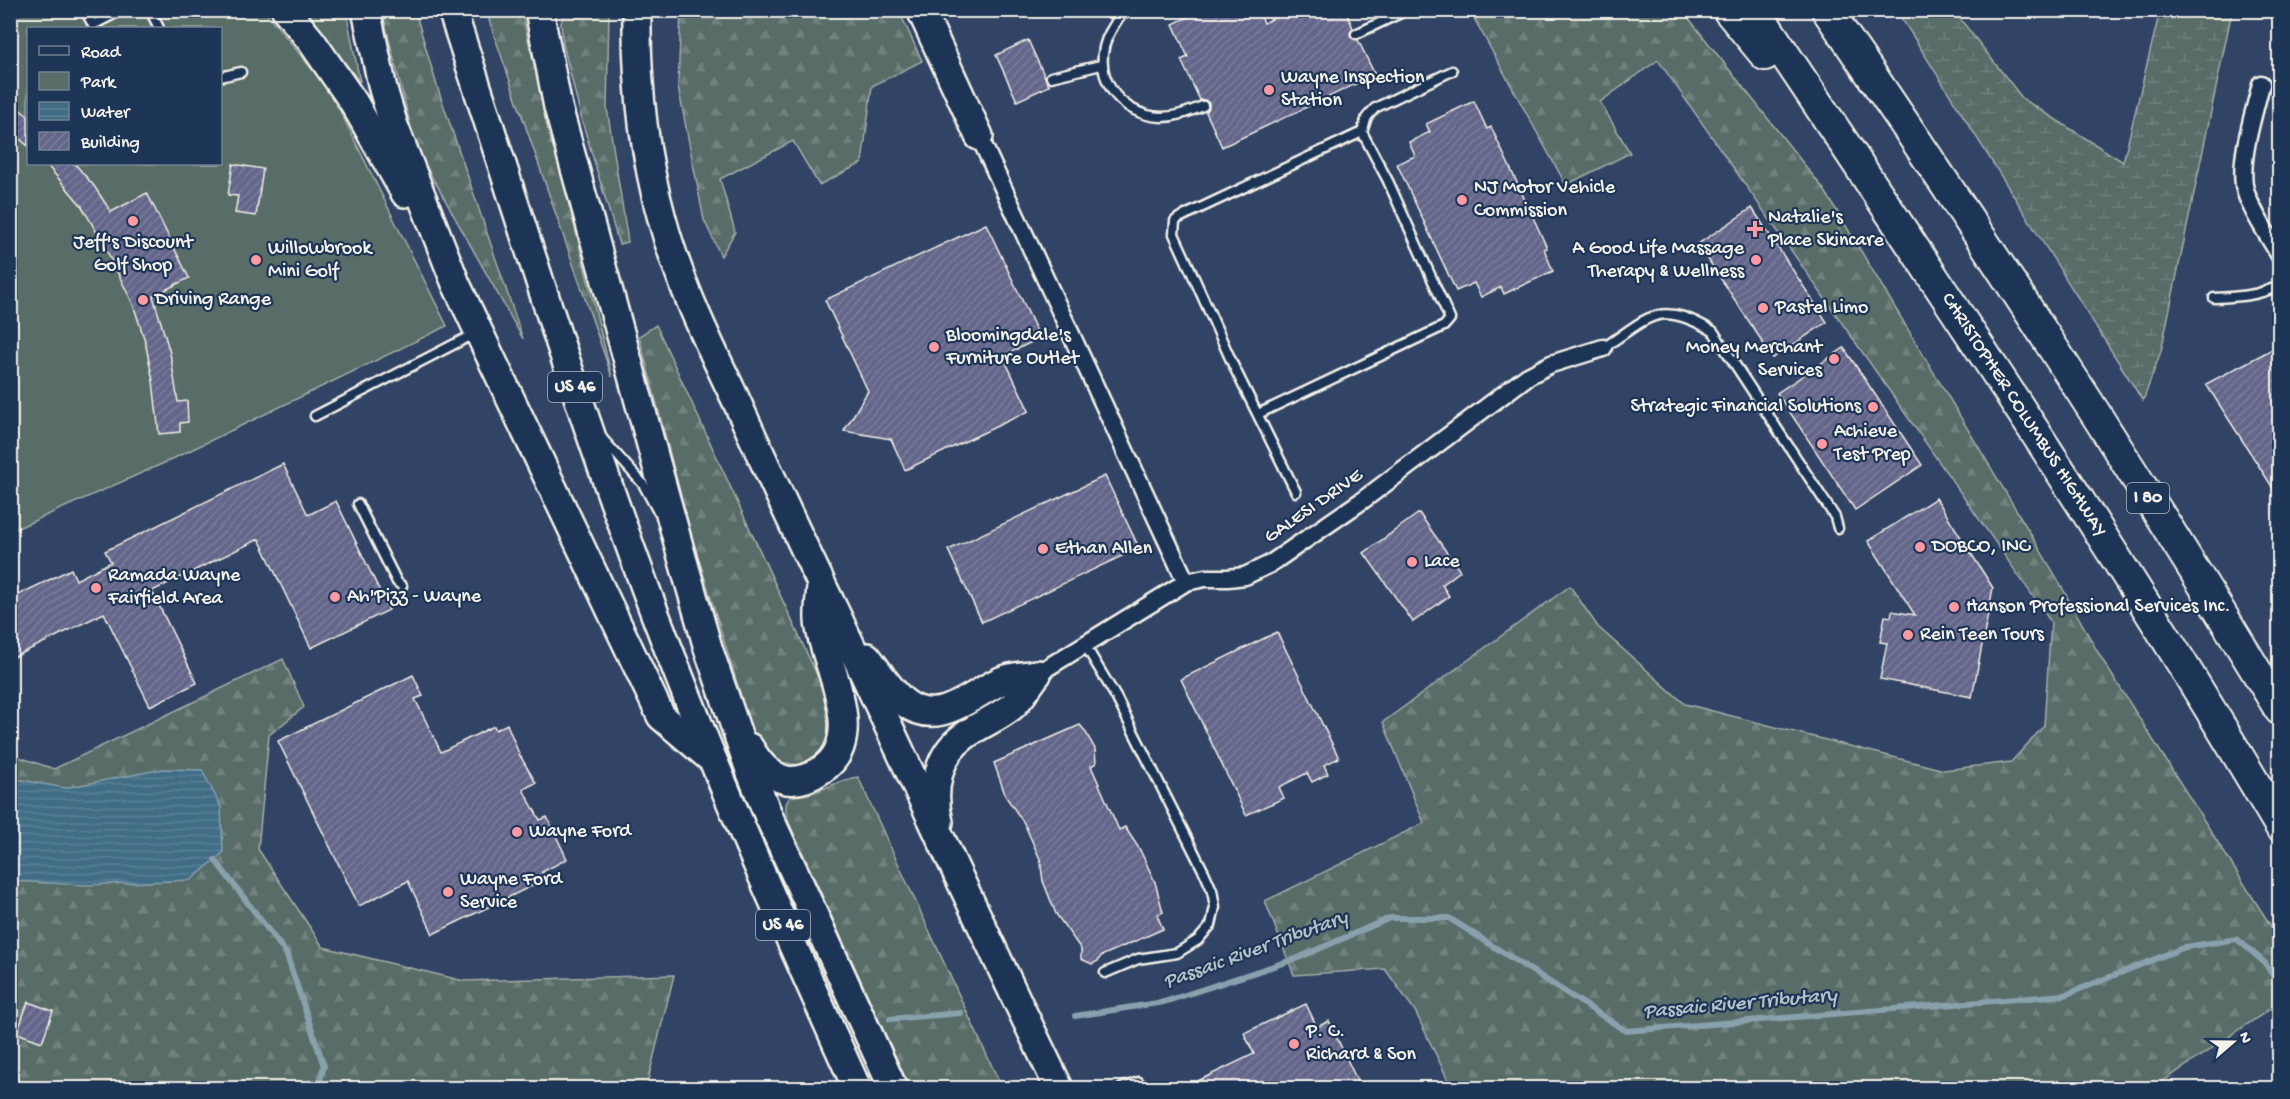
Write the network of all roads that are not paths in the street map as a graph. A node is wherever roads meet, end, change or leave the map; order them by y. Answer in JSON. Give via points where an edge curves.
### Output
{"nodes":[{"id":1,"x":85,"y":10,"type":"edge"},
{"id":2,"x":122,"y":10,"type":"edge"},
{"id":3,"x":150,"y":10,"type":"edge"},
{"id":4,"x":286,"y":10,"type":"edge"},
{"id":5,"x":366,"y":10,"type":"edge"},
{"id":6,"x":452,"y":10,"type":"edge"},
{"id":7,"x":538,"y":10,"type":"edge"},
{"id":8,"x":637,"y":10,"type":"edge"},
{"id":9,"x":921,"y":10,"type":"edge"},
{"id":10,"x":1126,"y":10,"type":"edge"},
{"id":11,"x":1407,"y":10,"type":"edge"},
{"id":12,"x":1728,"y":10,"type":"edge"},
{"id":13,"x":1755,"y":10,"type":"edge"},
{"id":14,"x":1827,"y":10,"type":"edge"},
{"id":15,"x":158,"y":27,"type":"edge"},
{"id":16,"x":1356,"y":34,"type":"dead end"},
{"id":17,"x":1101,"y":64,"type":"junction"},
{"id":18,"x":1452,"y":71,"type":"dead end"},
{"id":19,"x":241,"y":72,"type":"dead end"},
{"id":20,"x":222,"y":76,"type":"edge"},
{"id":21,"x":1051,"y":77,"type":"dead end"},
{"id":22,"x":1802,"y":81,"type":"junction"},
{"id":23,"x":2261,"y":84,"type":"dead end"},
{"id":24,"x":1203,"y":106,"type":"dead end"},
{"id":25,"x":1362,"y":132,"type":"junction"},
{"id":26,"x":979,"y":135,"type":"joint"},
{"id":27,"x":2274,"y":235,"type":"edge"},
{"id":28,"x":2280,"y":256,"type":"edge"},
{"id":29,"x":456,"y":285,"type":"junction"},
{"id":30,"x":2280,"y":285,"type":"edge"},
{"id":31,"x":2214,"y":298,"type":"dead end"},
{"id":32,"x":479,"y":331,"type":"junction"},
{"id":33,"x":1603,"y":348,"type":"joint"},
{"id":34,"x":1258,"y":414,"type":"junction"},
{"id":35,"x":315,"y":416,"type":"dead end"},
{"id":36,"x":585,"y":419,"type":"junction"},
{"id":37,"x":1296,"y":492,"type":"dead end"},
{"id":38,"x":358,"y":504,"type":"dead end"},
{"id":39,"x":1838,"y":528,"type":"dead end"},
{"id":40,"x":683,"y":561,"type":"junction"},
{"id":41,"x":1186,"y":582,"type":"junction"},
{"id":42,"x":821,"y":584,"type":"junction"},
{"id":43,"x":402,"y":586,"type":"dead end"},
{"id":44,"x":837,"y":617,"type":"junction"},
{"id":45,"x":1085,"y":645,"type":"junction"},
{"id":46,"x":1037,"y":674,"type":"junction"},
{"id":47,"x":2280,"y":710,"type":"edge"},
{"id":48,"x":737,"y":729,"type":"junction"},
{"id":49,"x":712,"y":760,"type":"junction"},
{"id":50,"x":2280,"y":826,"type":"edge"},
{"id":51,"x":948,"y":858,"type":"junction"},
{"id":52,"x":1105,"y":973,"type":"dead end"},
{"id":53,"x":1139,"y":1082,"type":"dead end"},
{"id":54,"x":857,"y":1089,"type":"edge"},
{"id":55,"x":893,"y":1089,"type":"edge"},
{"id":56,"x":1059,"y":1089,"type":"edge"},
{"id":57,"x":1122,"y":1089,"type":"edge"}],
"edges":[{"from":1,"to":2,"type":"lane","via":[[93,25]]},
{"from":3,"to":15,"type":"lane"},
{"from":4,"to":29,"type":"highway","via":[[354,103]]},
{"from":5,"to":29,"type":"highway","via":[[394,126]]},
{"from":6,"to":36,"type":"highway","number":"US 46"},
{"from":7,"to":40,"type":"highway","via":[[558,107]]},
{"from":8,"to":42,"type":"highway","via":[[644,135],[651,178],[674,260]]},
{"from":9,"to":26,"type":"highway"},
{"from":10,"to":17,"type":"lane","via":[[1119,15],[1102,46]]},
{"from":11,"to":16,"type":"lane"},
{"from":12,"to":22,"type":"highway","via":[[1760,52]]},
{"from":13,"to":22,"type":"highway","name":"CHRISTOPHER COLUMBUS HIGHWAY"},
{"from":14,"to":47,"type":"highway","number":"I 80","via":[[2044,333]]},
{"from":17,"to":21,"type":"lane"},
{"from":17,"to":24,"type":"lane","via":[[1119,100],[1132,109],[1164,117]]},
{"from":18,"to":25,"type":"lane","via":[[1375,108]]},
{"from":19,"to":20,"type":"lane"},
{"from":22,"to":50,"type":"highway","name":"CHRISTOPHER COLUMBUS HIGHWAY","via":[[2026,416]]},
{"from":23,"to":27,"type":"street","via":[[2244,160],[2244,186]]},
{"from":25,"to":34,"type":"lane","via":[[1175,221],[1174,234]]},
{"from":25,"to":34,"type":"lane","via":[[1450,319],[1444,326]]},
{"from":26,"to":41,"type":"street"},
{"from":27,"to":28,"type":"street"},
{"from":29,"to":32,"type":"highway"},
{"from":30,"to":31,"type":"lane","via":[[2249,296]]},
{"from":32,"to":35,"type":"lane"},
{"from":32,"to":49,"type":"highway","via":[[661,716]]},
{"from":33,"to":39,"type":"lane","via":[[1654,315],[1672,313],[1713,331]]},
{"from":33,"to":41,"type":"street","name":"GALESI DRIVE","via":[[1551,364],[1528,376],[1363,500],[1270,564],[1245,576]]},
{"from":34,"to":37,"type":"lane"},
{"from":36,"to":40,"type":"lane","via":[[643,484]]},
{"from":36,"to":49,"type":"highway","number":"US 46"},
{"from":38,"to":43,"type":"lane"},
{"from":40,"to":48,"type":"highway"},
{"from":41,"to":45,"type":"street","name":"GALESI DRIVE"},
{"from":42,"to":44,"type":"highway"},
{"from":42,"to":48,"type":"highway","via":[[819,626],[843,725],[836,755],[814,774],[786,780],[760,765]]},
{"from":44,"to":46,"type":"highway","via":[[894,692],[917,710],[944,711],[1003,680]]},
{"from":44,"to":51,"type":"highway"},
{"from":45,"to":46,"type":"street","name":"GALESI DRIVE"},
{"from":45,"to":52,"type":"lane","via":[[1116,697],[1200,864],[1215,907],[1210,925],[1191,946],[1168,956],[1138,959]]},
{"from":46,"to":51,"type":"highway","via":[[1012,706],[964,736],[946,756],[935,797]]},
{"from":48,"to":55,"type":"highway","via":[[768,817]]},
{"from":49,"to":54,"type":"highway","number":"US 46"},
{"from":51,"to":56,"type":"highway"},
{"from":53,"to":57,"type":"lane"}]}
